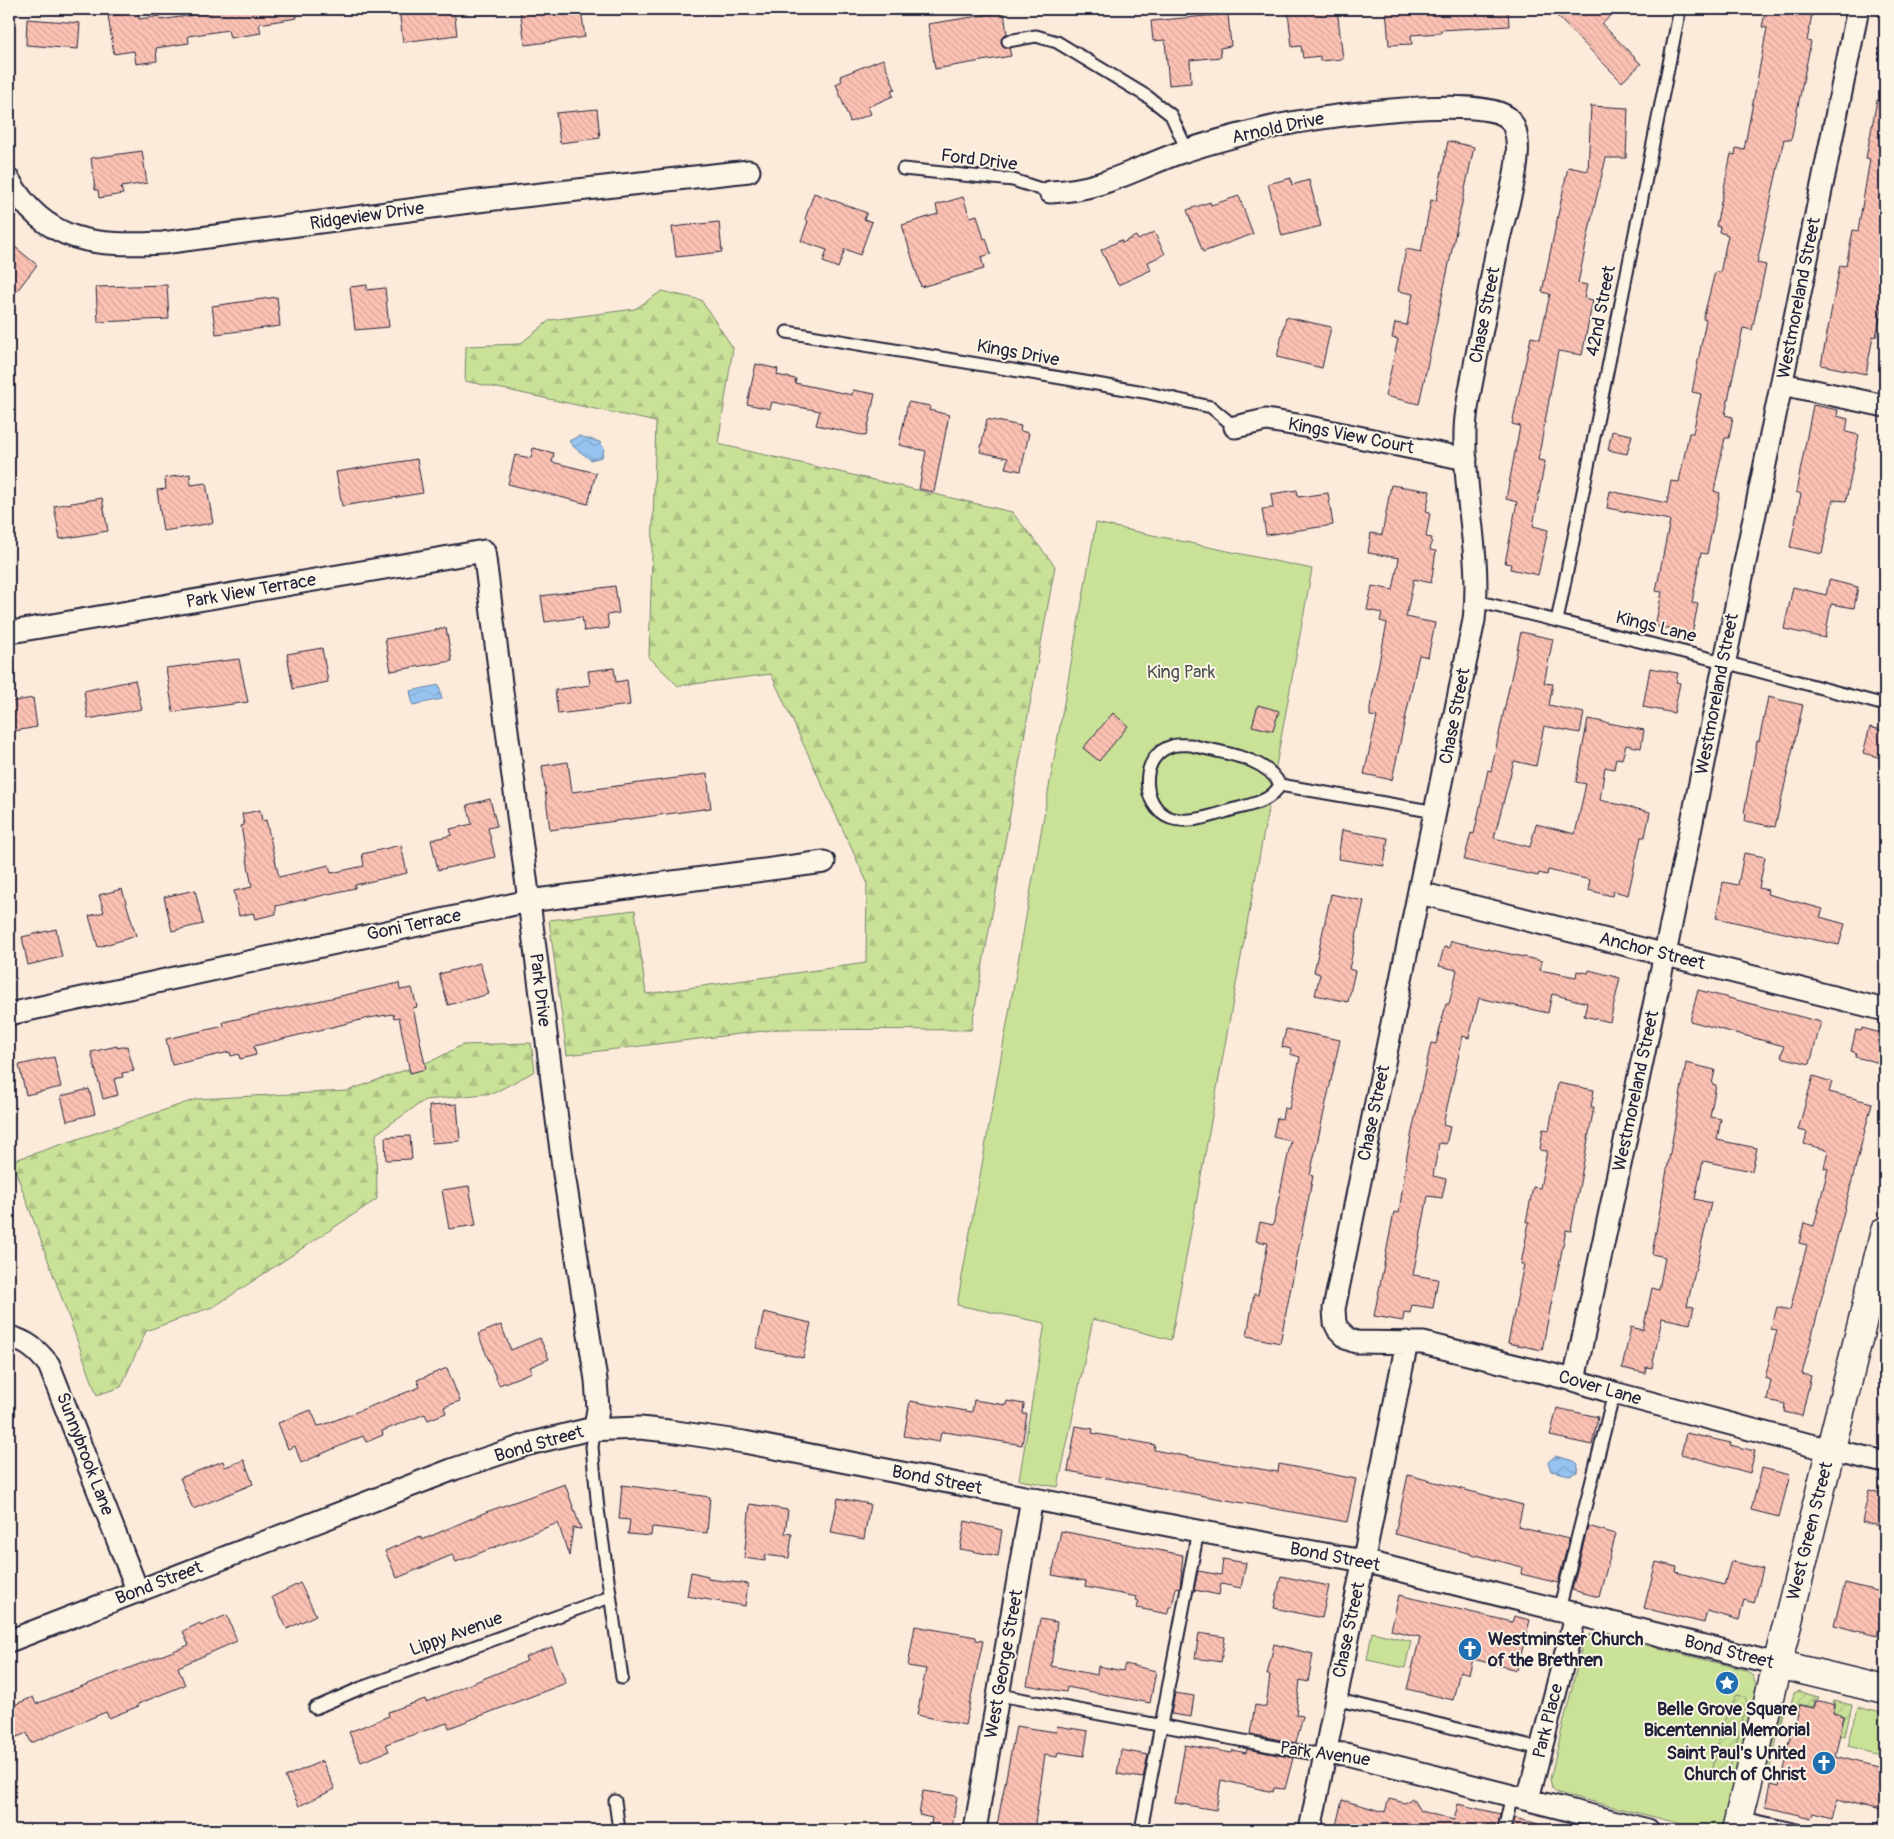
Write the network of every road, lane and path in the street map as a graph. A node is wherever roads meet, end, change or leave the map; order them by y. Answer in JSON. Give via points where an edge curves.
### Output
{"nodes":[{"id":1,"x":1680,"y":9,"type":"edge"},
{"id":2,"x":1858,"y":9,"type":"edge"},
{"id":3,"x":1008,"y":41,"type":"dead end"},
{"id":4,"x":1511,"y":120,"type":"joint"},
{"id":5,"x":1187,"y":150,"type":"junction"},
{"id":6,"x":903,"y":169,"type":"dead end"},
{"id":7,"x":749,"y":171,"type":"dead end"},
{"id":8,"x":9,"y":180,"type":"edge"},
{"id":9,"x":1050,"y":192,"type":"joint"},
{"id":10,"x":787,"y":332,"type":"dead end"},
{"id":11,"x":1782,"y":384,"type":"junction"},
{"id":12,"x":1885,"y":406,"type":"edge"},
{"id":13,"x":1236,"y":427,"type":"joint"},
{"id":14,"x":1466,"y":459,"type":"junction"},
{"id":15,"x":484,"y":552,"type":"joint"},
{"id":16,"x":1476,"y":601,"type":"junction"},
{"id":17,"x":1556,"y":621,"type":"junction"},
{"id":18,"x":18,"y":631,"type":"dead end"},
{"id":19,"x":1724,"y":662,"type":"junction"},
{"id":20,"x":1885,"y":703,"type":"edge"},
{"id":21,"x":1280,"y":786,"type":"junction"},
{"id":22,"x":1436,"y":812,"type":"junction"},
{"id":23,"x":824,"y":862,"type":"dead end"},
{"id":24,"x":1420,"y":893,"type":"junction"},
{"id":25,"x":529,"y":901,"type":"junction"},
{"id":26,"x":1665,"y":954,"type":"junction"},
{"id":27,"x":1885,"y":1010,"type":"edge"},
{"id":28,"x":9,"y":1014,"type":"edge"},
{"id":29,"x":1885,"y":1231,"type":"edge"},
{"id":30,"x":1334,"y":1308,"type":"joint"},
{"id":31,"x":9,"y":1337,"type":"edge"},
{"id":32,"x":1407,"y":1342,"type":"junction"},
{"id":33,"x":1574,"y":1380,"type":"junction"},
{"id":34,"x":1614,"y":1393,"type":"junction"},
{"id":35,"x":595,"y":1428,"type":"junction"},
{"id":36,"x":1831,"y":1449,"type":"junction"},
{"id":37,"x":1885,"y":1462,"type":"edge"},
{"id":38,"x":1032,"y":1498,"type":"junction"},
{"id":39,"x":1198,"y":1531,"type":"junction"},
{"id":40,"x":1363,"y":1561,"type":"junction"},
{"id":41,"x":138,"y":1592,"type":"junction"},
{"id":42,"x":610,"y":1597,"type":"junction"},
{"id":43,"x":1567,"y":1612,"type":"junction"},
{"id":44,"x":9,"y":1641,"type":"edge"},
{"id":45,"x":1777,"y":1664,"type":"junction"},
{"id":46,"x":622,"y":1678,"type":"dead end"},
{"id":47,"x":1885,"y":1690,"type":"edge"},
{"id":48,"x":999,"y":1696,"type":"junction"},
{"id":49,"x":1335,"y":1699,"type":"junction"},
{"id":50,"x":315,"y":1708,"type":"dead end"},
{"id":51,"x":1161,"y":1726,"type":"junction"},
{"id":52,"x":1540,"y":1749,"type":"junction"},
{"id":53,"x":1325,"y":1753,"type":"junction"},
{"id":54,"x":1520,"y":1797,"type":"junction"},
{"id":55,"x":615,"y":1801,"type":"dead end"},
{"id":56,"x":1737,"y":1824,"type":"edge"},
{"id":57,"x":619,"y":1830,"type":"edge"},
{"id":58,"x":975,"y":1830,"type":"edge"},
{"id":59,"x":1141,"y":1830,"type":"edge"},
{"id":60,"x":1310,"y":1830,"type":"edge"},
{"id":61,"x":1504,"y":1830,"type":"edge"},
{"id":62,"x":1648,"y":1830,"type":"edge"},
{"id":63,"x":1797,"y":1830,"type":"edge"}],
"edges":[{"from":1,"to":17,"type":"lane","name":"42nd Street"},
{"from":2,"to":11,"type":"street","name":"Westmoreland Street"},
{"from":3,"to":5,"type":"lane","via":[[1036,36],[1057,42],[1133,87],[1165,108]]},
{"from":4,"to":5,"type":"street","name":"Arnold Drive","via":[[1496,110],[1477,108],[1432,107],[1355,114],[1283,125]]},
{"from":4,"to":14,"type":"street","name":"Chase Street","via":[[1518,136],[1517,154],[1469,397],[1464,432]]},
{"from":5,"to":9,"type":"street","name":"Arnold Drive","via":[[1086,189]]},
{"from":6,"to":9,"type":"lane","name":"Ford Drive","via":[[1013,180]]},
{"from":7,"to":8,"type":"street","name":"Ridgeview Drive","via":[[469,202],[163,243],[114,245],[79,240],[58,230],[36,214]]},
{"from":10,"to":13,"type":"lane","name":"Kings Drive","via":[[1144,392],[1211,407]]},
{"from":11,"to":12,"type":"street"},
{"from":11,"to":19,"type":"street","name":"Westmoreland Street"},
{"from":13,"to":14,"type":"street","name":"Kings View Court","via":[[1266,420]]},
{"from":14,"to":16,"type":"street","name":"Chase Street"},
{"from":15,"to":18,"type":"street","name":"Park View Terrace"},
{"from":15,"to":25,"type":"street","name":"Park Drive"},
{"from":16,"to":17,"type":"lane","name":"Kings Lane"},
{"from":16,"to":22,"type":"street","name":"Chase Street"},
{"from":17,"to":19,"type":"lane","name":"Kings Lane"},
{"from":19,"to":20,"type":"lane","name":"Kings Lane"},
{"from":19,"to":26,"type":"street","name":"Westmoreland Street"},
{"from":21,"to":21,"type":"lane","via":[[1276,776],[1266,768],[1180,744],[1164,750],[1151,764],[1147,788],[1160,812],[1181,820],[1201,818],[1264,801],[1275,795]]},
{"from":21,"to":22,"type":"lane"},
{"from":22,"to":24,"type":"street","name":"Chase Street"},
{"from":23,"to":25,"type":"street","name":"Goni Terrace"},
{"from":24,"to":26,"type":"street","name":"Anchor Street"},
{"from":24,"to":30,"type":"street","name":"Chase Street"},
{"from":25,"to":28,"type":"street","name":"Goni Terrace"},
{"from":25,"to":35,"type":"street","name":"Park Drive","via":[[564,1174],[596,1380],[598,1409]]},
{"from":26,"to":27,"type":"street","name":"Anchor Street"},
{"from":26,"to":33,"type":"street","name":"Westmoreland Street"},
{"from":29,"to":36,"type":"street","name":"West Green Street"},
{"from":30,"to":32,"type":"street","name":"Cover Lane","via":[[1334,1323],[1348,1339],[1356,1342]]},
{"from":31,"to":41,"type":"street","name":"Sunnybrook Lane","via":[[28,1343],[49,1365]]},
{"from":32,"to":33,"type":"street","name":"Cover Lane","via":[[1423,1343]]},
{"from":32,"to":40,"type":"street","name":"Chase Street"},
{"from":33,"to":34,"type":"street","name":"Cover Lane"},
{"from":34,"to":36,"type":"street","name":"Cover Lane"},
{"from":34,"to":43,"type":"lane"},
{"from":35,"to":38,"type":"street","name":"Bond Street","via":[[640,1428],[736,1441]]},
{"from":35,"to":41,"type":"street","name":"Bond Street","via":[[529,1444],[454,1469]]},
{"from":35,"to":42,"type":"lane","via":[[592,1447]]},
{"from":36,"to":37,"type":"street","name":"Cover Lane"},
{"from":36,"to":45,"type":"street","name":"West Green Street"},
{"from":38,"to":39,"type":"street","name":"Bond Street"},
{"from":38,"to":48,"type":"street","name":"West George Street"},
{"from":39,"to":40,"type":"street","name":"Bond Street"},
{"from":39,"to":51,"type":"lane"},
{"from":40,"to":43,"type":"street","name":"Bond Street"},
{"from":40,"to":49,"type":"street","name":"Chase Street"},
{"from":41,"to":44,"type":"street","name":"Bond Street"},
{"from":42,"to":46,"type":"lane"},
{"from":42,"to":50,"type":"lane","name":"Lippy Avenue","via":[[361,1688]]},
{"from":43,"to":45,"type":"street","name":"Bond Street"},
{"from":43,"to":52,"type":"street","name":"Park Place"},
{"from":45,"to":47,"type":"street","name":"Bond Street"},
{"from":45,"to":56,"type":"street","name":"West Green Street"},
{"from":48,"to":51,"type":"lane","name":"Park Avenue"},
{"from":48,"to":58,"type":"street","name":"West George Street"},
{"from":49,"to":52,"type":"lane"},
{"from":49,"to":53,"type":"street","name":"Chase Street"},
{"from":51,"to":53,"type":"lane","name":"Park Avenue","via":[[1308,1753]]},
{"from":51,"to":59,"type":"lane"},
{"from":52,"to":54,"type":"street","name":"Park Place"},
{"from":53,"to":54,"type":"street","name":"Park Avenue","via":[[1346,1754]]},
{"from":53,"to":60,"type":"street","name":"Chase Street"},
{"from":54,"to":61,"type":"lane","name":"Park Place"},
{"from":54,"to":62,"type":"street","name":"Park Avenue"},
{"from":55,"to":57,"type":"lane"},
{"from":56,"to":63,"type":"lane"}]}
